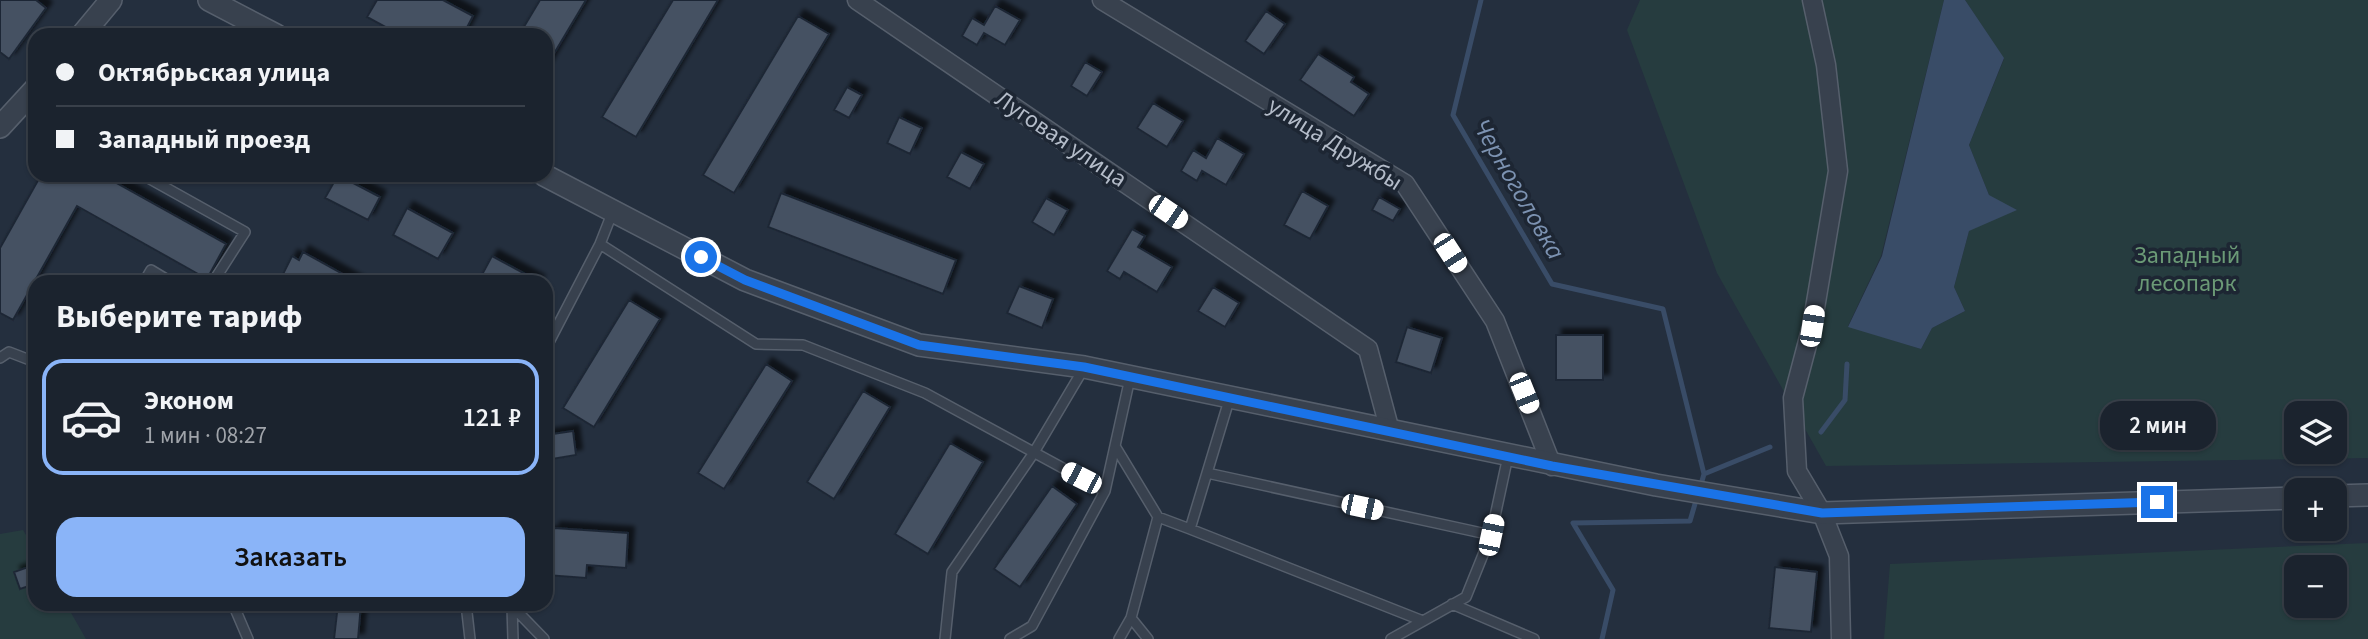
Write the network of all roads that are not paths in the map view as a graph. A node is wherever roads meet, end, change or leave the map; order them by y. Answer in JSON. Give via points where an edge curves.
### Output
{"nodes":[{"id":1,"x":111,"y":0,"type":"edge"},
{"id":2,"x":209,"y":0,"type":"edge"},
{"id":3,"x":857,"y":0,"type":"edge"},
{"id":4,"x":1102,"y":0,"type":"edge"},
{"id":5,"x":1812,"y":0,"type":"edge"},
{"id":6,"x":88,"y":28,"type":"edge"},
{"id":7,"x":263,"y":28,"type":"edge"},
{"id":8,"x":28,"y":101,"type":"edge"},
{"id":9,"x":0,"y":127,"type":"edge"},
{"id":10,"x":553,"y":180,"type":"edge"},
{"id":11,"x":156,"y":182,"type":"edge"},
{"id":12,"x":613,"y":211,"type":"junction"},
{"id":13,"x":600,"y":244,"type":"junction"},
{"id":14,"x":217,"y":275,"type":"edge"},
{"id":15,"x":553,"y":335,"type":"edge"},
{"id":16,"x":0,"y":358,"type":"edge"},
{"id":17,"x":28,"y":359,"type":"edge"},
{"id":18,"x":1084,"y":367,"type":"junction"},
{"id":19,"x":1130,"y":376,"type":"junction"},
{"id":20,"x":1230,"y":397,"type":"junction"},
{"id":21,"x":1390,"y":431,"type":"junction"},
{"id":22,"x":1115,"y":446,"type":"junction"},
{"id":23,"x":1033,"y":454,"type":"junction"},
{"id":24,"x":1508,"y":456,"type":"junction"},
{"id":25,"x":1552,"y":466,"type":"junction"},
{"id":26,"x":1207,"y":473,"type":"junction"},
{"id":27,"x":1105,"y":491,"type":"junction"},
{"id":28,"x":2368,"y":495,"type":"edge"},
{"id":29,"x":2347,"y":496,"type":"edge"},
{"id":30,"x":2284,"y":498,"type":"edge"},
{"id":31,"x":1822,"y":513,"type":"junction"},
{"id":32,"x":1158,"y":517,"type":"junction"},
{"id":33,"x":1190,"y":529,"type":"junction"},
{"id":34,"x":1491,"y":535,"type":"junction"},
{"id":35,"x":1452,"y":604,"type":"junction"},
{"id":36,"x":236,"y":611,"type":"edge"},
{"id":37,"x":467,"y":611,"type":"edge"},
{"id":38,"x":511,"y":611,"type":"edge"},
{"id":39,"x":517,"y":611,"type":"edge"},
{"id":40,"x":1131,"y":618,"type":"junction"},
{"id":41,"x":1423,"y":621,"type":"junction"},
{"id":42,"x":248,"y":639,"type":"edge"},
{"id":43,"x":470,"y":639,"type":"edge"},
{"id":44,"x":513,"y":639,"type":"edge"},
{"id":45,"x":544,"y":639,"type":"edge"},
{"id":46,"x":945,"y":639,"type":"edge"},
{"id":47,"x":1010,"y":639,"type":"edge"},
{"id":48,"x":1119,"y":639,"type":"edge"},
{"id":49,"x":1148,"y":639,"type":"edge"},
{"id":50,"x":1391,"y":639,"type":"edge"},
{"id":51,"x":1534,"y":639,"type":"edge"},
{"id":52,"x":1841,"y":639,"type":"edge"}],
"edges":[{"from":1,"to":6,"type":"street"},
{"from":2,"to":7,"type":"street"},
{"from":3,"to":21,"type":"street","name":"Луговая улица","via":[[1368,349]]},
{"from":4,"to":25,"type":"street","name":"улица Дружбы","via":[[1405,184],[1495,321]]},
{"from":5,"to":31,"type":"street","via":[[1826,65],[1838,171],[1812,326],[1793,398],[1797,471]]},
{"from":8,"to":9,"type":"street"},
{"from":10,"to":12,"type":"street"},
{"from":11,"to":14,"type":"lane","via":[[245,232]]},
{"from":12,"to":13,"type":"lane"},
{"from":12,"to":18,"type":"street","via":[[745,280],[919,345]]},
{"from":13,"to":15,"type":"lane"},
{"from":13,"to":23,"type":"lane","via":[[756,344],[803,345],[913,388]]},
{"from":16,"to":17,"type":"lane","via":[[9,352]]},
{"from":18,"to":19,"type":"street"},
{"from":18,"to":23,"type":"lane"},
{"from":19,"to":20,"type":"street"},
{"from":19,"to":22,"type":"lane"},
{"from":20,"to":21,"type":"street"},
{"from":20,"to":26,"type":"lane"},
{"from":21,"to":24,"type":"street"},
{"from":22,"to":27,"type":"lane"},
{"from":22,"to":32,"type":"lane"},
{"from":23,"to":27,"type":"lane"},
{"from":23,"to":46,"type":"lane","via":[[952,572]]},
{"from":24,"to":25,"type":"street"},
{"from":24,"to":34,"type":"lane"},
{"from":25,"to":31,"type":"street"},
{"from":26,"to":33,"type":"lane"},
{"from":26,"to":34,"type":"lane"},
{"from":27,"to":47,"type":"lane","via":[[1031,626]]},
{"from":28,"to":29,"type":"street"},
{"from":30,"to":31,"type":"street"},
{"from":31,"to":52,"type":"street","via":[[1839,556]]},
{"from":32,"to":33,"type":"lane"},
{"from":32,"to":40,"type":"lane"},
{"from":33,"to":41,"type":"lane"},
{"from":34,"to":35,"type":"lane","via":[[1466,597]]},
{"from":35,"to":41,"type":"lane"},
{"from":35,"to":51,"type":"lane"},
{"from":36,"to":42,"type":"lane"},
{"from":37,"to":43,"type":"lane"},
{"from":38,"to":44,"type":"lane"},
{"from":39,"to":45,"type":"lane"},
{"from":40,"to":48,"type":"lane"},
{"from":40,"to":49,"type":"lane"},
{"from":41,"to":50,"type":"lane"}]}
